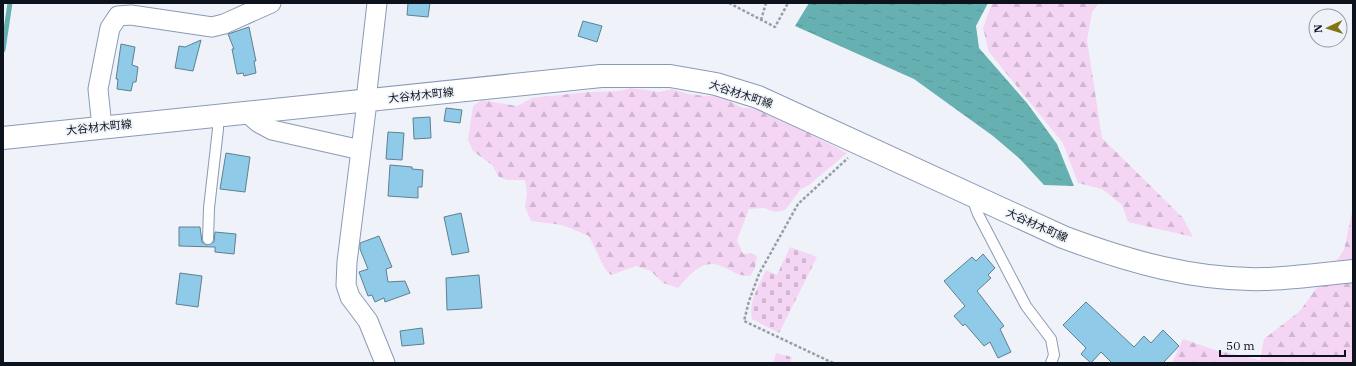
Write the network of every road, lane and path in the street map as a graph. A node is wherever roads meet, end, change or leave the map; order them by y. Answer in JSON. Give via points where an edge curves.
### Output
{"nodes":[{"id":1,"x":271,"y":3,"type":"edge"},
{"id":2,"x":377,"y":3,"type":"edge"},
{"id":3,"x":729,"y":3,"type":"edge"},
{"id":4,"x":766,"y":3,"type":"edge"},
{"id":5,"x":788,"y":3,"type":"edge"},
{"id":6,"x":761,"y":20,"type":"junction"},
{"id":7,"x":367,"y":91,"type":"dead end"},
{"id":8,"x":366,"y":110,"type":"dead end"},
{"id":9,"x":247,"y":113,"type":"junction"},
{"id":10,"x":218,"y":114,"type":"junction"},
{"id":11,"x":102,"y":127,"type":"junction"},
{"id":12,"x":3,"y":138,"type":"edge"},
{"id":13,"x":862,"y":146,"type":"junction"},
{"id":14,"x":361,"y":150,"type":"junction"},
{"id":15,"x":972,"y":196,"type":"junction"},
{"id":16,"x":208,"y":239,"type":"dead end"},
{"id":17,"x":1353,"y":271,"type":"edge"},
{"id":18,"x":385,"y":363,"type":"edge"},
{"id":19,"x":833,"y":363,"type":"edge"},
{"id":20,"x":1051,"y":363,"type":"edge"}],
"edges":[{"from":1,"to":11,"type":"street","via":[[212,27],[131,15],[118,16],[110,28],[98,89]]},
{"from":2,"to":7,"type":"street"},
{"from":3,"to":6,"type":"path"},
{"from":4,"to":6,"type":"path"},
{"from":5,"to":6,"type":"path","via":[[775,27]]},
{"from":8,"to":14,"type":"street"},
{"from":9,"to":10,"type":"main road","name":"大谷材木町線"},
{"from":9,"to":13,"type":"main road","name":"大谷材木町線","via":[[601,76],[670,76],[716,84],[758,97]]},
{"from":9,"to":14,"type":"street","via":[[272,130]]},
{"from":10,"to":11,"type":"main road","name":"大谷材木町線"},
{"from":10,"to":16,"type":"lane"},
{"from":11,"to":12,"type":"main road","name":"大谷材木町線"},
{"from":13,"to":15,"type":"main road","name":"大谷材木町線"},
{"from":13,"to":19,"type":"path","via":[[798,204],[759,274],[744,321]]},
{"from":14,"to":18,"type":"street","via":[[346,285],[350,297],[368,321]]},
{"from":15,"to":17,"type":"main road","name":"大谷材木町線","via":[[1063,237],[1114,256],[1155,267],[1265,279]]},
{"from":15,"to":20,"type":"lane","via":[[978,214],[1026,306],[1051,339],[1054,355]]}]}
